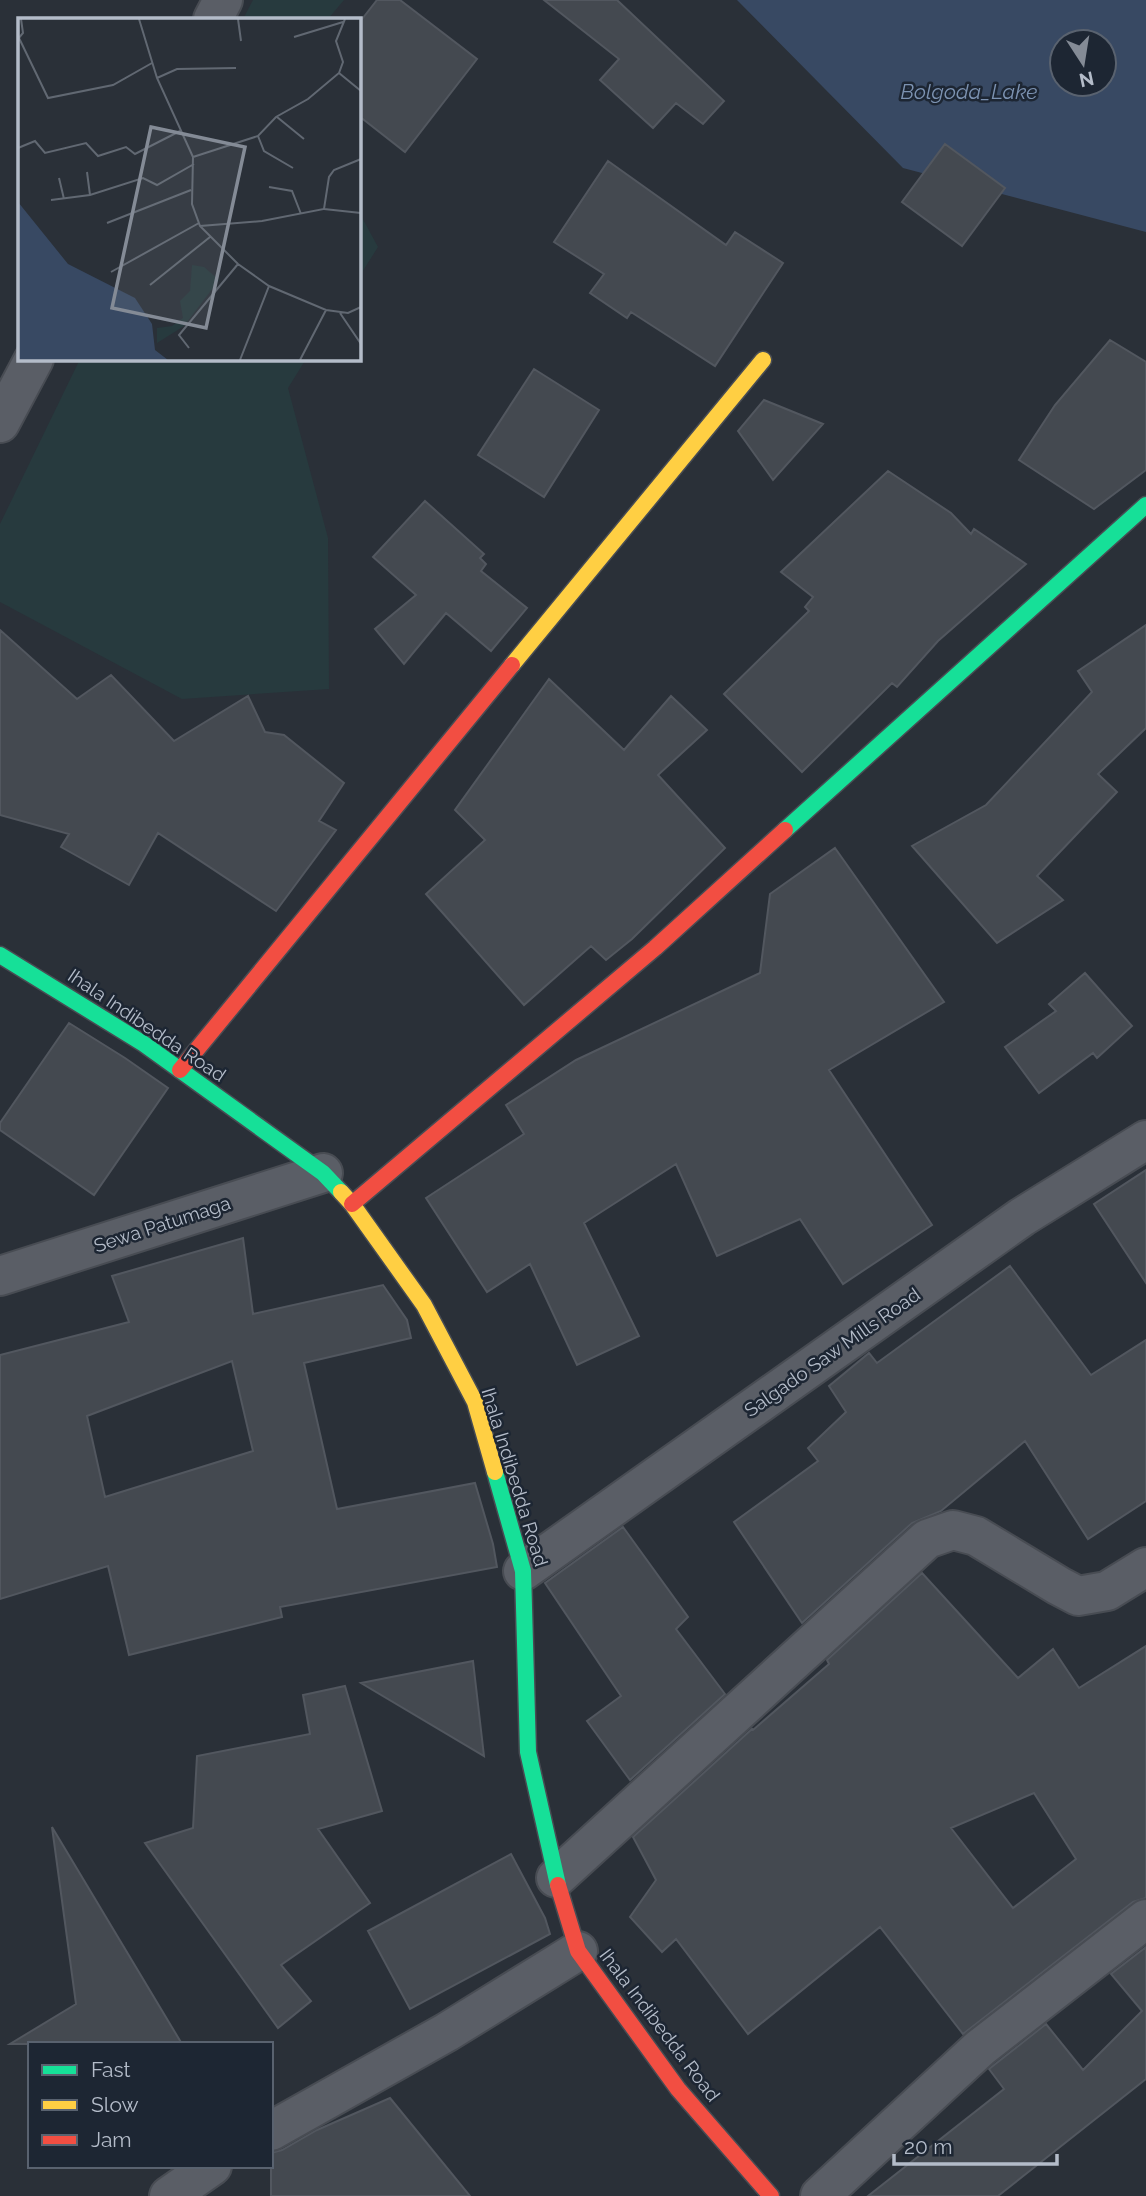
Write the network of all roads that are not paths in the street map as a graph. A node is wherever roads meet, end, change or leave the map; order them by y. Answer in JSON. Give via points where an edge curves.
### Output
{"nodes":[{"id":1,"x":223,"y":0,"type":"edge"},
{"id":2,"x":214,"y":18,"type":"edge"},
{"id":3,"x":33,"y":360,"type":"edge"},
{"id":4,"x":763,"y":360,"type":"dead end"},
{"id":5,"x":0,"y":423,"type":"edge"},
{"id":6,"x":1146,"y":505,"type":"edge"},
{"id":7,"x":0,"y":955,"type":"edge"},
{"id":8,"x":180,"y":1070,"type":"junction"},
{"id":9,"x":1146,"y":1140,"type":"edge"},
{"id":10,"x":324,"y":1173,"type":"junction"},
{"id":11,"x":352,"y":1204,"type":"junction"},
{"id":12,"x":0,"y":1276,"type":"edge"},
{"id":13,"x":1146,"y":1567,"type":"edge"},
{"id":14,"x":523,"y":1571,"type":"junction"},
{"id":15,"x":556,"y":1878,"type":"junction"},
{"id":16,"x":1146,"y":1919,"type":"edge"},
{"id":17,"x":578,"y":1951,"type":"junction"},
{"id":18,"x":273,"y":2129,"type":"edge"},
{"id":19,"x":209,"y":2168,"type":"edge"},
{"id":20,"x":169,"y":2196,"type":"edge"},
{"id":21,"x":771,"y":2196,"type":"edge"},
{"id":22,"x":820,"y":2196,"type":"edge"}],
"edges":[{"from":1,"to":2,"type":"street"},
{"from":3,"to":5,"type":"street"},
{"from":4,"to":8,"type":"street"},
{"from":6,"to":11,"type":"street","via":[[655,948]]},
{"from":7,"to":8,"type":"street","name":"Ihala Indibedda Road"},
{"from":8,"to":10,"type":"street","name":"Ihala Indibedda Road"},
{"from":9,"to":14,"type":"street","name":"Salgado Saw Mills Road","via":[[1022,1217]]},
{"from":10,"to":11,"type":"street","name":"Ihala Indibedda Road"},
{"from":10,"to":12,"type":"street","name":"Sewa Patumaga"},
{"from":11,"to":14,"type":"street","name":"Ihala Indibedda Road","via":[[424,1305],[475,1402]]},
{"from":13,"to":15,"type":"street","via":[[1107,1591],[1078,1596],[976,1536],[953,1530],[927,1539]]},
{"from":14,"to":15,"type":"street","name":"Ihala Indibedda Road","via":[[528,1752]]},
{"from":15,"to":17,"type":"street","name":"Ihala Indibedda Road"},
{"from":16,"to":22,"type":"street","via":[[980,2048]]},
{"from":17,"to":18,"type":"street","via":[[447,2032]]},
{"from":17,"to":21,"type":"street","name":"Ihala Indibedda Road","via":[[678,2089]]},
{"from":19,"to":20,"type":"street"}]}
